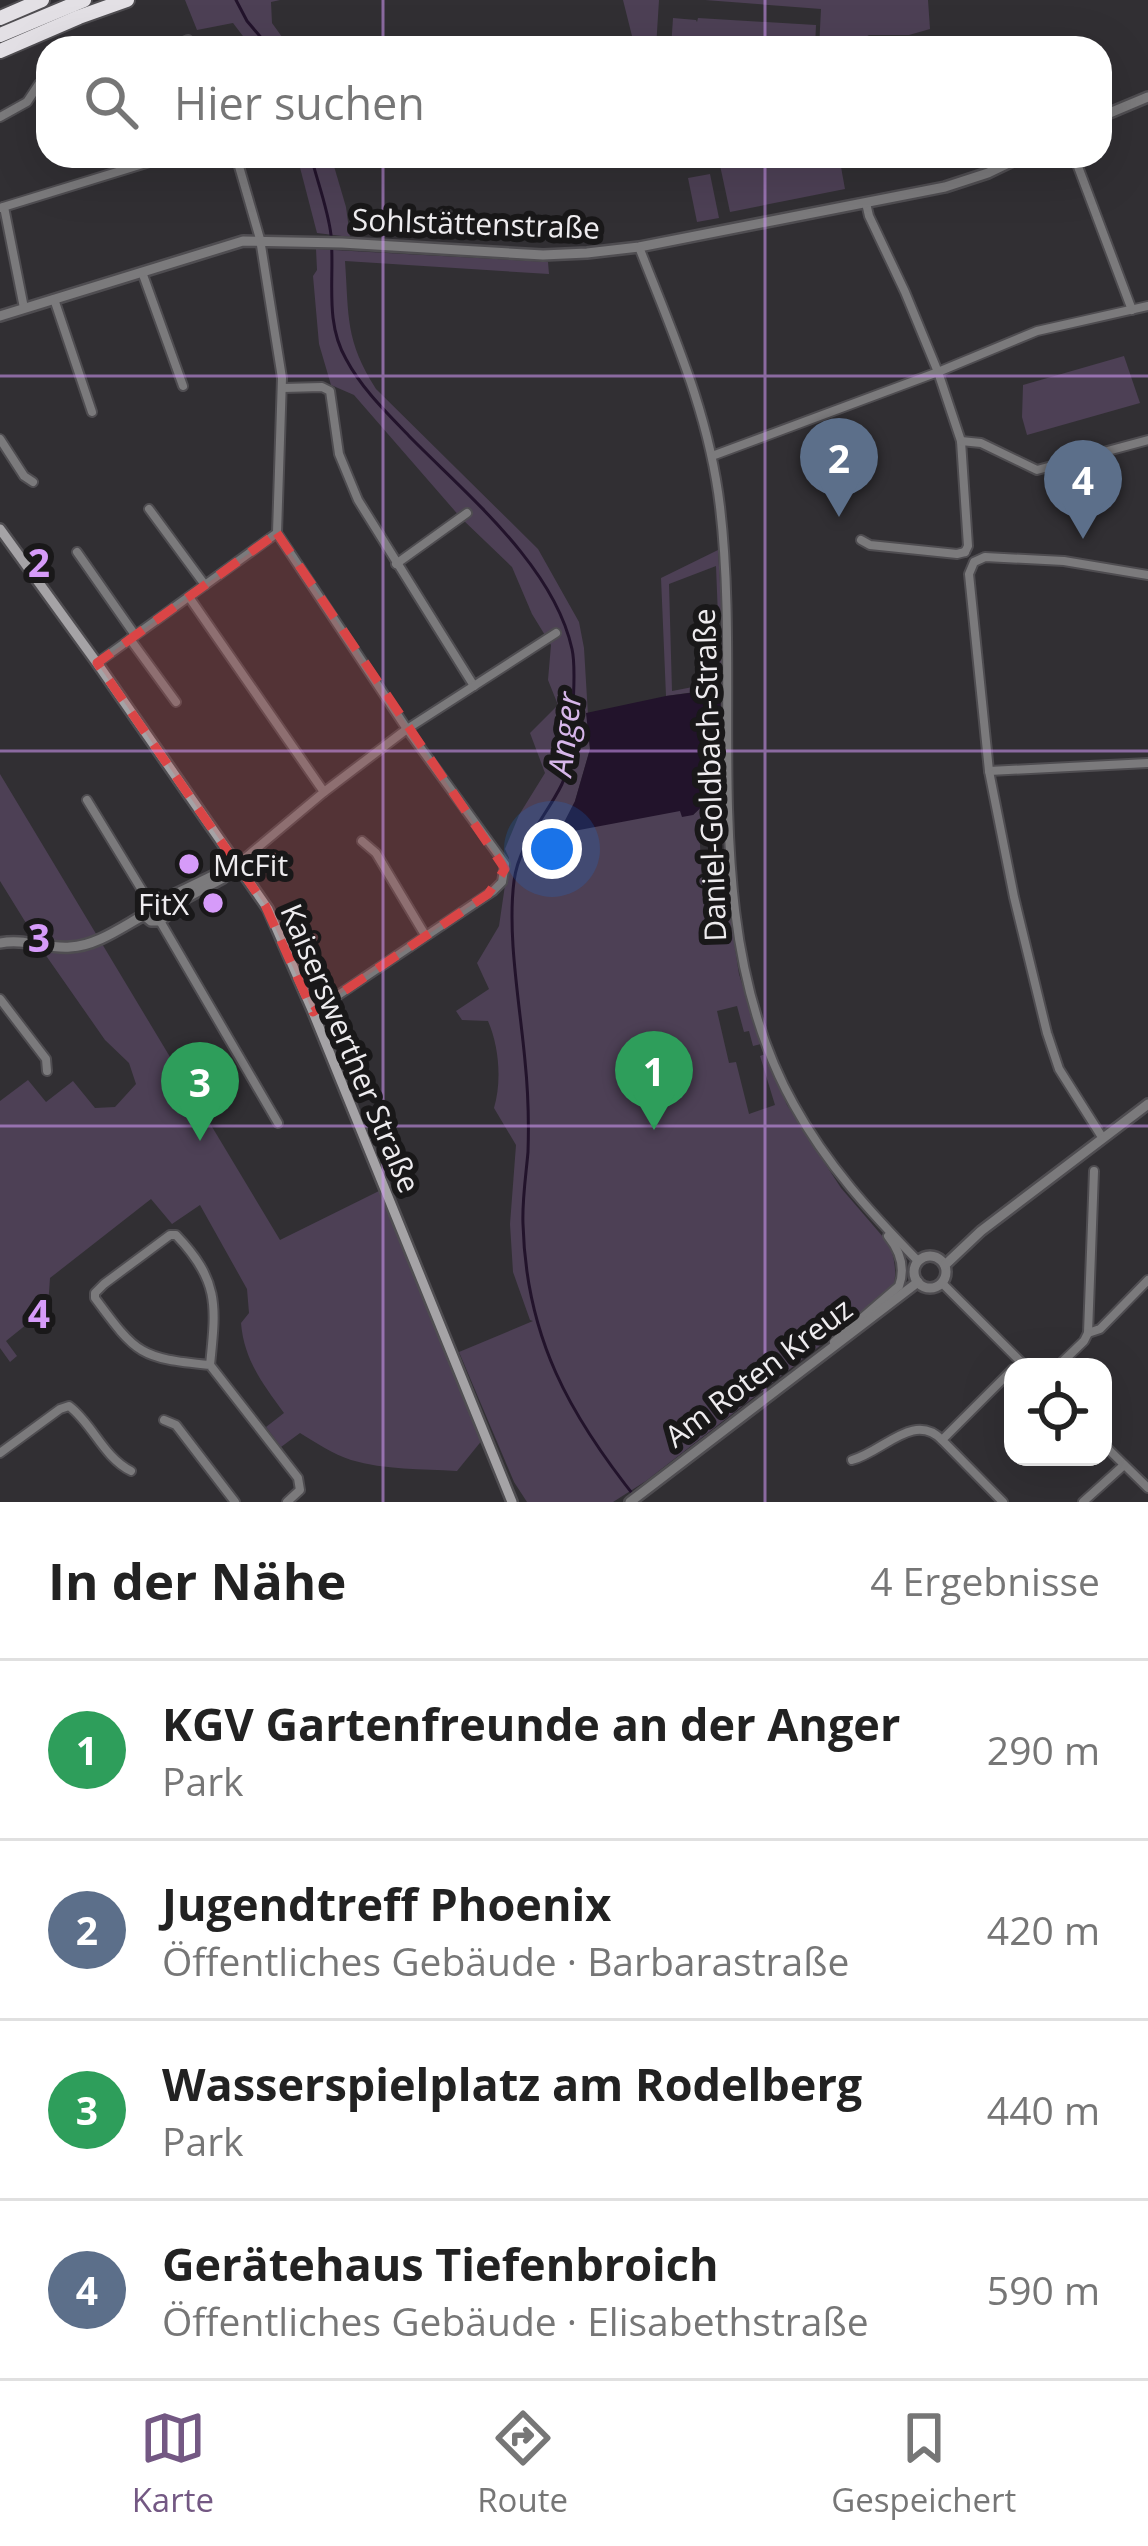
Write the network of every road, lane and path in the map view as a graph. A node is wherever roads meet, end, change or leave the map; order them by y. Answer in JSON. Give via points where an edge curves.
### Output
{"nodes":[{"id":1,"x":42,"y":0,"type":"edge"},
{"id":2,"x":84,"y":0,"type":"edge"},
{"id":3,"x":128,"y":0,"type":"edge"},
{"id":4,"x":0,"y":19,"type":"edge"},
{"id":5,"x":0,"y":34,"type":"edge"},
{"id":6,"x":0,"y":51,"type":"edge"},
{"id":7,"x":36,"y":88,"type":"edge"},
{"id":8,"x":1148,"y":97,"type":"edge"},
{"id":9,"x":1112,"y":112,"type":"edge"},
{"id":10,"x":0,"y":117,"type":"edge"},
{"id":11,"x":130,"y":168,"type":"edge"},
{"id":12,"x":239,"y":168,"type":"edge"},
{"id":13,"x":998,"y":168,"type":"edge"},
{"id":14,"x":1079,"y":168,"type":"edge"},
{"id":15,"x":866,"y":203,"type":"junction"},
{"id":16,"x":2,"y":207,"type":"edge"},
{"id":17,"x":260,"y":239,"type":"junction"},
{"id":18,"x":639,"y":248,"type":"junction"},
{"id":19,"x":142,"y":270,"type":"junction"},
{"id":20,"x":54,"y":299,"type":"junction"},
{"id":21,"x":1148,"y":306,"type":"edge"},
{"id":22,"x":24,"y":308,"type":"junction"},
{"id":23,"x":1132,"y":310,"type":"junction"},
{"id":24,"x":0,"y":316,"type":"edge"},
{"id":25,"x":938,"y":372,"type":"junction"},
{"id":26,"x":183,"y":386,"type":"dead end"},
{"id":27,"x":283,"y":388,"type":"junction"},
{"id":28,"x":92,"y":412,"type":"dead end"},
{"id":29,"x":0,"y":440,"type":"edge"},
{"id":30,"x":1148,"y":440,"type":"edge"},
{"id":31,"x":961,"y":441,"type":"junction"},
{"id":32,"x":712,"y":457,"type":"junction"},
{"id":33,"x":33,"y":482,"type":"dead end"},
{"id":34,"x":149,"y":508,"type":"dead end"},
{"id":35,"x":466,"y":513,"type":"dead end"},
{"id":36,"x":0,"y":529,"type":"edge"},
{"id":37,"x":277,"y":533,"type":"junction"},
{"id":38,"x":861,"y":541,"type":"dead end"},
{"id":39,"x":77,"y":552,"type":"dead end"},
{"id":40,"x":965,"y":552,"type":"junction"},
{"id":41,"x":396,"y":563,"type":"junction"},
{"id":42,"x":972,"y":564,"type":"junction"},
{"id":43,"x":1148,"y":575,"type":"edge"},
{"id":44,"x":205,"y":585,"type":"junction"},
{"id":45,"x":189,"y":597,"type":"junction"},
{"id":46,"x":556,"y":634,"type":"dead end"},
{"id":47,"x":133,"y":637,"type":"junction"},
{"id":48,"x":98,"y":664,"type":"junction"},
{"id":49,"x":474,"y":686,"type":"junction"},
{"id":50,"x":176,"y":702,"type":"dead end"},
{"id":51,"x":407,"y":729,"type":"junction"},
{"id":52,"x":1148,"y":763,"type":"edge"},
{"id":53,"x":988,"y":771,"type":"junction"},
{"id":54,"x":324,"y":792,"type":"junction"},
{"id":55,"x":87,"y":800,"type":"dead end"},
{"id":56,"x":362,"y":841,"type":"dead end"},
{"id":57,"x":238,"y":864,"type":"junction"},
{"id":58,"x":148,"y":900,"type":"junction"},
{"id":59,"x":165,"y":904,"type":"junction"},
{"id":60,"x":144,"y":915,"type":"junction"},
{"id":61,"x":160,"y":921,"type":"junction"},
{"id":62,"x":425,"y":935,"type":"junction"},
{"id":63,"x":0,"y":943,"type":"edge"},
{"id":64,"x":0,"y":999,"type":"edge"},
{"id":65,"x":313,"y":1012,"type":"junction"},
{"id":66,"x":47,"y":1071,"type":"dead end"},
{"id":67,"x":1148,"y":1104,"type":"edge"},
{"id":68,"x":278,"y":1123,"type":"dead end"},
{"id":69,"x":1102,"y":1137,"type":"junction"},
{"id":70,"x":1094,"y":1172,"type":"dead end"},
{"id":71,"x":873,"y":1216,"type":"junction"},
{"id":72,"x":918,"y":1261,"type":"junction"},
{"id":73,"x":942,"y":1261,"type":"junction"},
{"id":74,"x":1148,"y":1280,"type":"edge"},
{"id":75,"x":918,"y":1282,"type":"junction"},
{"id":76,"x":942,"y":1283,"type":"junction"},
{"id":77,"x":1088,"y":1333,"type":"junction"},
{"id":78,"x":828,"y":1348,"type":"junction"},
{"id":79,"x":1012,"y":1358,"type":"edge"},
{"id":80,"x":1066,"y":1358,"type":"edge"},
{"id":81,"x":210,"y":1365,"type":"junction"},
{"id":82,"x":1004,"y":1380,"type":"edge"},
{"id":83,"x":164,"y":1420,"type":"dead end"},
{"id":84,"x":942,"y":1439,"type":"junction"},
{"id":85,"x":0,"y":1453,"type":"edge"},
{"id":86,"x":1112,"y":1453,"type":"edge"},
{"id":87,"x":852,"y":1460,"type":"dead end"},
{"id":88,"x":1124,"y":1465,"type":"junction"},
{"id":89,"x":131,"y":1471,"type":"dead end"},
{"id":90,"x":1148,"y":1488,"type":"edge"},
{"id":91,"x":235,"y":1502,"type":"edge"},
{"id":92,"x":286,"y":1502,"type":"edge"},
{"id":93,"x":512,"y":1502,"type":"edge"},
{"id":94,"x":630,"y":1502,"type":"edge"},
{"id":95,"x":1003,"y":1502,"type":"edge"},
{"id":96,"x":1084,"y":1502,"type":"edge"}],
"edges":[{"from":1,"to":4,"type":"highway"},
{"from":2,"to":5,"type":"highway"},
{"from":3,"to":6,"type":"highway"},
{"from":7,"to":10,"type":"street"},
{"from":8,"to":9,"type":"street"},
{"from":11,"to":16,"type":"street"},
{"from":12,"to":17,"type":"street"},
{"from":13,"to":15,"type":"street","name":"Sohlstättenstraße"},
{"from":14,"to":23,"type":"street"},
{"from":15,"to":18,"type":"street","name":"Sohlstättenstraße"},
{"from":15,"to":25,"type":"street"},
{"from":16,"to":22,"type":"street"},
{"from":17,"to":18,"type":"street","name":"Sohlstättenstraße","via":[[541,255]]},
{"from":17,"to":19,"type":"street","name":"Sohlstättenstraße"},
{"from":17,"to":27,"type":"street"},
{"from":18,"to":32,"type":"street","name":"Daniel-Goldbach-Straße","via":[[698,397]]},
{"from":19,"to":20,"type":"street","name":"Sohlstättenstraße"},
{"from":19,"to":26,"type":"street"},
{"from":20,"to":22,"type":"street","name":"Sohlstättenstraße"},
{"from":20,"to":28,"type":"street"},
{"from":21,"to":23,"type":"street"},
{"from":22,"to":24,"type":"street","name":"Sohlstättenstraße"},
{"from":23,"to":25,"type":"street","via":[[1037,332]]},
{"from":25,"to":31,"type":"street"},
{"from":25,"to":32,"type":"street"},
{"from":27,"to":37,"type":"street"},
{"from":27,"to":41,"type":"street","via":[[330,391],[344,469]]},
{"from":29,"to":33,"type":"street"},
{"from":30,"to":31,"type":"street","via":[[1032,470]]},
{"from":31,"to":40,"type":"street"},
{"from":32,"to":71,"type":"street","name":"Daniel-Goldbach-Straße","via":[[724,553],[741,955],[759,1026],[794,1105]]},
{"from":34,"to":44,"type":"street"},
{"from":35,"to":41,"type":"street"},
{"from":36,"to":48,"type":"main road","name":"Kaiserswerther Straße"},
{"from":37,"to":44,"type":"street"},
{"from":37,"to":51,"type":"street"},
{"from":38,"to":40,"type":"street"},
{"from":39,"to":47,"type":"street"},
{"from":40,"to":42,"type":"street"},
{"from":41,"to":49,"type":"street"},
{"from":42,"to":43,"type":"street","via":[[985,557],[1064,561]]},
{"from":42,"to":53,"type":"street"},
{"from":44,"to":45,"type":"street"},
{"from":45,"to":47,"type":"street"},
{"from":45,"to":54,"type":"street"},
{"from":46,"to":49,"type":"street"},
{"from":47,"to":48,"type":"street"},
{"from":47,"to":50,"type":"street"},
{"from":48,"to":57,"type":"main road","name":"Kaiserswerther Straße"},
{"from":49,"to":51,"type":"street"},
{"from":51,"to":54,"type":"street"},
{"from":51,"to":62,"type":"street","via":[[505,863],[498,887]]},
{"from":52,"to":53,"type":"street"},
{"from":53,"to":69,"type":"street","via":[[1046,1033]]},
{"from":54,"to":57,"type":"street"},
{"from":55,"to":58,"type":"street"},
{"from":56,"to":62,"type":"street"},
{"from":57,"to":59,"type":"street"},
{"from":57,"to":65,"type":"main road","name":"Kaiserswerther Straße","via":[[268,909]]},
{"from":58,"to":59,"type":"street"},
{"from":58,"to":60,"type":"street"},
{"from":59,"to":61,"type":"street"},
{"from":60,"to":61,"type":"street"},
{"from":60,"to":63,"type":"street","via":[[75,947]]},
{"from":61,"to":68,"type":"street"},
{"from":62,"to":65,"type":"street"},
{"from":64,"to":66,"type":"street"},
{"from":65,"to":93,"type":"main road","name":"Kaiserswerther Straße"},
{"from":67,"to":69,"type":"street"},
{"from":69,"to":73,"type":"street"},
{"from":70,"to":77,"type":"street"},
{"from":71,"to":72,"type":"street","name":"Daniel-Goldbach-Straße"},
{"from":71,"to":78,"type":"street","via":[[897,1248],[902,1282]]},
{"from":72,"to":73,"type":"street"},
{"from":72,"to":75,"type":"street"},
{"from":73,"to":76,"type":"street"},
{"from":74,"to":77,"type":"street"},
{"from":75,"to":76,"type":"street"},
{"from":75,"to":78,"type":"street","name":"Am Roten Kreuz"},
{"from":76,"to":79,"type":"street"},
{"from":77,"to":80,"type":"street"},
{"from":78,"to":94,"type":"street","name":"Am Roten Kreuz"},
{"from":81,"to":81,"type":"street","via":[[214,1298],[176,1235],[168,1236],[94,1296],[142,1353]]},
{"from":81,"to":92,"type":"street","via":[[298,1478],[300,1490]]},
{"from":82,"to":84,"type":"street"},
{"from":83,"to":91,"type":"street"},
{"from":84,"to":87,"type":"street","via":[[916,1428]]},
{"from":84,"to":95,"type":"street"},
{"from":85,"to":89,"type":"street","via":[[69,1406]]},
{"from":86,"to":88,"type":"street"},
{"from":88,"to":90,"type":"street"},
{"from":88,"to":96,"type":"street"}]}
